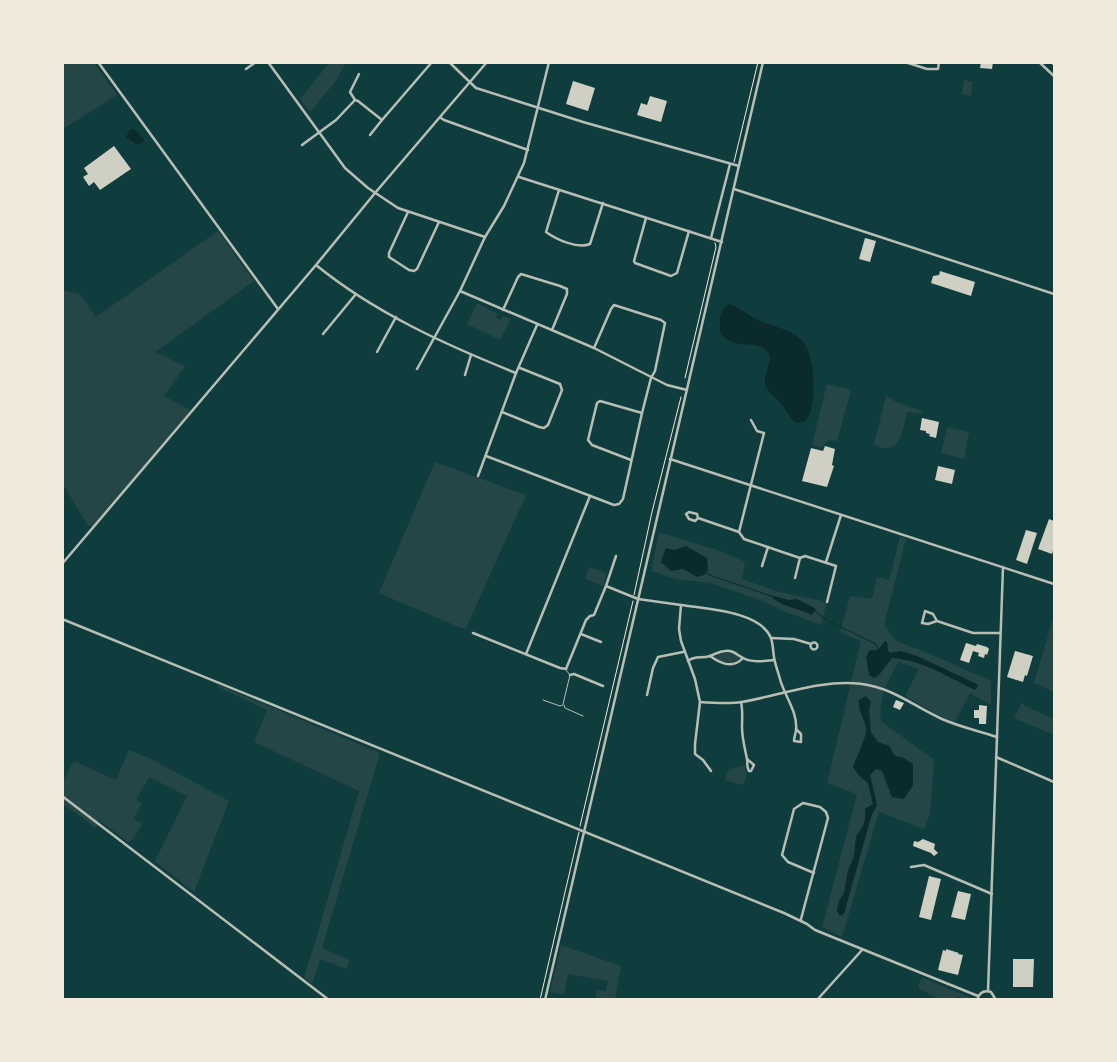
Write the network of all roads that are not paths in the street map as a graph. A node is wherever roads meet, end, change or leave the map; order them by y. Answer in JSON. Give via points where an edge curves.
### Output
{"nodes":[{"id":1,"x":98,"y":62,"type":"edge"},
{"id":2,"x":256,"y":62,"type":"edge"},
{"id":3,"x":268,"y":62,"type":"edge"},
{"id":4,"x":432,"y":62,"type":"edge"},
{"id":5,"x":448,"y":62,"type":"edge"},
{"id":6,"x":487,"y":62,"type":"edge"},
{"id":7,"x":549,"y":62,"type":"edge"},
{"id":8,"x":763,"y":62,"type":"edge"},
{"id":9,"x":905,"y":62,"type":"edge"},
{"id":10,"x":939,"y":62,"type":"edge"},
{"id":11,"x":1039,"y":62,"type":"edge"},
{"id":12,"x":246,"y":69,"type":"dead end"},
{"id":13,"x":359,"y":74,"type":"dead end"},
{"id":14,"x":1054,"y":76,"type":"edge"},
{"id":15,"x":470,"y":83,"type":"junction"},
{"id":16,"x":355,"y":100,"type":"junction"},
{"id":17,"x":538,"y":107,"type":"junction"},
{"id":18,"x":441,"y":118,"type":"junction"},
{"id":19,"x":382,"y":120,"type":"junction"},
{"id":20,"x":319,"y":133,"type":"junction"},
{"id":21,"x":370,"y":136,"type":"dead end"},
{"id":22,"x":302,"y":145,"type":"dead end"},
{"id":23,"x":528,"y":150,"type":"junction"},
{"id":24,"x":732,"y":164,"type":"junction"},
{"id":25,"x":739,"y":166,"type":"junction"},
{"id":26,"x":519,"y":177,"type":"junction"},
{"id":27,"x":734,"y":189,"type":"junction"},
{"id":28,"x":559,"y":190,"type":"junction"},
{"id":29,"x":375,"y":193,"type":"junction"},
{"id":30,"x":603,"y":203,"type":"junction"},
{"id":31,"x":408,"y":212,"type":"junction"},
{"id":32,"x":646,"y":218,"type":"junction"},
{"id":33,"x":439,"y":222,"type":"junction"},
{"id":34,"x":690,"y":231,"type":"junction"},
{"id":35,"x":485,"y":238,"type":"junction"},
{"id":36,"x":713,"y":239,"type":"junction"},
{"id":37,"x":722,"y":242,"type":"junction"},
{"id":38,"x":316,"y":265,"type":"junction"},
{"id":39,"x":460,"y":291,"type":"junction"},
{"id":40,"x":356,"y":294,"type":"junction"},
{"id":41,"x":1054,"y":294,"type":"edge"},
{"id":42,"x":278,"y":309,"type":"junction"},
{"id":43,"x":503,"y":310,"type":"junction"},
{"id":44,"x":396,"y":317,"type":"junction"},
{"id":45,"x":537,"y":325,"type":"junction"},
{"id":46,"x":552,"y":330,"type":"junction"},
{"id":47,"x":323,"y":334,"type":"dead end"},
{"id":48,"x":435,"y":338,"type":"junction"},
{"id":49,"x":594,"y":348,"type":"junction"},
{"id":50,"x":377,"y":352,"type":"dead end"},
{"id":51,"x":471,"y":355,"type":"junction"},
{"id":52,"x":520,"y":368,"type":"junction"},
{"id":53,"x":417,"y":369,"type":"dead end"},
{"id":54,"x":516,"y":373,"type":"junction"},
{"id":55,"x":465,"y":375,"type":"dead end"},
{"id":56,"x":651,"y":378,"type":"junction"},
{"id":57,"x":688,"y":390,"type":"junction"},
{"id":58,"x":502,"y":412,"type":"junction"},
{"id":59,"x":642,"y":413,"type":"junction"},
{"id":60,"x":751,"y":420,"type":"dead end"},
{"id":61,"x":486,"y":456,"type":"junction"},
{"id":62,"x":670,"y":459,"type":"junction"},
{"id":63,"x":631,"y":460,"type":"junction"},
{"id":64,"x":478,"y":476,"type":"dead end"},
{"id":65,"x":751,"y":486,"type":"junction"},
{"id":66,"x":590,"y":496,"type":"junction"},
{"id":67,"x":841,"y":515,"type":"junction"},
{"id":68,"x":698,"y":518,"type":"junction"},
{"id":69,"x":738,"y":532,"type":"junction"},
{"id":70,"x":768,"y":547,"type":"junction"},
{"id":71,"x":616,"y":556,"type":"dead end"},
{"id":72,"x":800,"y":558,"type":"junction"},
{"id":73,"x":826,"y":562,"type":"junction"},
{"id":74,"x":62,"y":564,"type":"edge"},
{"id":75,"x":762,"y":566,"type":"dead end"},
{"id":76,"x":1003,"y":567,"type":"junction"},
{"id":77,"x":795,"y":578,"type":"dead end"},
{"id":78,"x":1054,"y":584,"type":"edge"},
{"id":79,"x":606,"y":586,"type":"junction"},
{"id":80,"x":638,"y":599,"type":"junction"},
{"id":81,"x":827,"y":602,"type":"dead end"},
{"id":82,"x":681,"y":605,"type":"junction"},
{"id":83,"x":62,"y":619,"type":"edge"},
{"id":84,"x":937,"y":621,"type":"junction"},
{"id":85,"x":473,"y":633,"type":"dead end"},
{"id":86,"x":1000,"y":633,"type":"junction"},
{"id":87,"x":581,"y":634,"type":"junction"},
{"id":88,"x":771,"y":638,"type":"junction"},
{"id":89,"x":600,"y":642,"type":"dead end"},
{"id":90,"x":812,"y":644,"type":"dead end"},
{"id":91,"x":683,"y":652,"type":"junction"},
{"id":92,"x":526,"y":654,"type":"junction"},
{"id":93,"x":710,"y":656,"type":"junction"},
{"id":94,"x":743,"y":658,"type":"junction"},
{"id":95,"x":774,"y":660,"type":"junction"},
{"id":96,"x":688,"y":661,"type":"junction"},
{"id":97,"x":566,"y":669,"type":"junction"},
{"id":98,"x":570,"y":675,"type":"junction"},
{"id":99,"x":604,"y":686,"type":"dead end"},
{"id":100,"x":784,"y":692,"type":"junction"},
{"id":101,"x":647,"y":695,"type":"dead end"},
{"id":102,"x":543,"y":700,"type":"dead end"},
{"id":103,"x":700,"y":702,"type":"junction"},
{"id":104,"x":742,"y":702,"type":"junction"},
{"id":105,"x":564,"y":704,"type":"junction"},
{"id":106,"x":583,"y":716,"type":"dead end"},
{"id":107,"x":796,"y":729,"type":"junction"},
{"id":108,"x":997,"y":737,"type":"junction"},
{"id":109,"x":996,"y":757,"type":"junction"},
{"id":110,"x":747,"y":759,"type":"dead end"},
{"id":111,"x":711,"y":771,"type":"dead end"},
{"id":112,"x":1054,"y":782,"type":"edge"},
{"id":113,"x":62,"y":796,"type":"edge"},
{"id":114,"x":583,"y":832,"type":"junction"},
{"id":115,"x":911,"y":867,"type":"dead end"},
{"id":116,"x":814,"y":873,"type":"junction"},
{"id":117,"x":992,"y":894,"type":"junction"},
{"id":118,"x":801,"y":921,"type":"junction"},
{"id":119,"x":862,"y":950,"type":"junction"},
{"id":120,"x":988,"y":992,"type":"junction"},
{"id":121,"x":977,"y":998,"type":"edge"},
{"id":122,"x":329,"y":1000,"type":"edge"},
{"id":123,"x":545,"y":1000,"type":"edge"},
{"id":124,"x":816,"y":1000,"type":"edge"},
{"id":125,"x":996,"y":1000,"type":"edge"}],
"edges":[{"from":1,"to":42,"type":"street"},
{"from":2,"to":12,"type":"street"},
{"from":3,"to":20,"type":"street"},
{"from":4,"to":19,"type":"street"},
{"from":5,"to":15,"type":"street"},
{"from":6,"to":15,"type":"street"},
{"from":7,"to":17,"type":"street"},
{"from":8,"to":25,"type":"street"},
{"from":9,"to":10,"type":"street","via":[[927,70],[938,69]]},
{"from":11,"to":14,"type":"street"},
{"from":13,"to":16,"type":"street","via":[[350,92]]},
{"from":15,"to":17,"type":"street","via":[[476,88]]},
{"from":15,"to":18,"type":"street"},
{"from":16,"to":19,"type":"street"},
{"from":16,"to":20,"type":"street"},
{"from":17,"to":23,"type":"street"},
{"from":17,"to":24,"type":"street"},
{"from":18,"to":23,"type":"street"},
{"from":18,"to":29,"type":"street"},
{"from":19,"to":21,"type":"street"},
{"from":20,"to":22,"type":"street"},
{"from":20,"to":29,"type":"street","via":[[345,168]]},
{"from":23,"to":26,"type":"street"},
{"from":24,"to":25,"type":"street"},
{"from":24,"to":36,"type":"street"},
{"from":25,"to":27,"type":"street"},
{"from":26,"to":28,"type":"street"},
{"from":26,"to":35,"type":"street"},
{"from":27,"to":37,"type":"street"},
{"from":27,"to":41,"type":"street"},
{"from":28,"to":30,"type":"street"},
{"from":28,"to":30,"type":"street","via":[[546,232],[573,244],[584,247],[590,244]]},
{"from":29,"to":31,"type":"street"},
{"from":29,"to":38,"type":"street"},
{"from":30,"to":32,"type":"street"},
{"from":31,"to":33,"type":"street"},
{"from":31,"to":33,"type":"street","via":[[389,257],[409,270],[417,269]]},
{"from":32,"to":34,"type":"street"},
{"from":32,"to":34,"type":"street","via":[[635,264],[671,276],[677,274]]},
{"from":33,"to":35,"type":"street"},
{"from":34,"to":36,"type":"street"},
{"from":35,"to":39,"type":"street"},
{"from":36,"to":37,"type":"street"},
{"from":37,"to":57,"type":"street"},
{"from":38,"to":40,"type":"street"},
{"from":38,"to":42,"type":"street"},
{"from":39,"to":43,"type":"street"},
{"from":39,"to":48,"type":"street"},
{"from":40,"to":44,"type":"street"},
{"from":40,"to":47,"type":"street"},
{"from":42,"to":74,"type":"street"},
{"from":43,"to":45,"type":"street"},
{"from":43,"to":46,"type":"street","via":[[521,274],[560,286],[567,290],[567,294]]},
{"from":44,"to":48,"type":"street"},
{"from":44,"to":50,"type":"street"},
{"from":45,"to":46,"type":"street"},
{"from":45,"to":52,"type":"street"},
{"from":46,"to":49,"type":"street"},
{"from":48,"to":51,"type":"street"},
{"from":48,"to":53,"type":"street"},
{"from":49,"to":56,"type":"street"},
{"from":49,"to":56,"type":"street","via":[[614,305],[661,320],[665,323]]},
{"from":51,"to":54,"type":"street"},
{"from":51,"to":55,"type":"street"},
{"from":52,"to":54,"type":"street"},
{"from":52,"to":58,"type":"street","via":[[560,384],[562,390],[548,425],[539,427]]},
{"from":54,"to":58,"type":"street"},
{"from":56,"to":57,"type":"street"},
{"from":56,"to":59,"type":"street"},
{"from":57,"to":62,"type":"street"},
{"from":58,"to":61,"type":"street"},
{"from":59,"to":63,"type":"street"},
{"from":59,"to":63,"type":"street","via":[[600,400],[588,440]]},
{"from":60,"to":65,"type":"street","via":[[757,431],[764,433]]},
{"from":61,"to":64,"type":"street"},
{"from":61,"to":66,"type":"street"},
{"from":62,"to":65,"type":"street"},
{"from":62,"to":80,"type":"street"},
{"from":63,"to":66,"type":"street","via":[[623,499],[619,504]]},
{"from":65,"to":67,"type":"street"},
{"from":65,"to":69,"type":"street"},
{"from":66,"to":92,"type":"street"},
{"from":67,"to":73,"type":"street"},
{"from":67,"to":76,"type":"street"},
{"from":68,"to":68,"type":"street","via":[[698,514],[686,514],[689,519],[695,521]]},
{"from":68,"to":69,"type":"street"},
{"from":69,"to":70,"type":"street","via":[[744,539]]},
{"from":70,"to":72,"type":"street"},
{"from":70,"to":75,"type":"street"},
{"from":71,"to":79,"type":"street"},
{"from":72,"to":73,"type":"street","via":[[805,556]]},
{"from":72,"to":77,"type":"street"},
{"from":73,"to":81,"type":"street","via":[[836,566]]},
{"from":76,"to":78,"type":"street"},
{"from":76,"to":86,"type":"street"},
{"from":79,"to":80,"type":"street"},
{"from":79,"to":87,"type":"street","via":[[594,615],[586,620]]},
{"from":80,"to":82,"type":"street"},
{"from":80,"to":114,"type":"street"},
{"from":82,"to":88,"type":"street","via":[[750,619],[760,624]]},
{"from":82,"to":91,"type":"street","via":[[679,629]]},
{"from":83,"to":114,"type":"street"},
{"from":84,"to":84,"type":"street","via":[[922,623],[925,611],[933,614]]},
{"from":84,"to":86,"type":"street","via":[[973,633]]},
{"from":85,"to":92,"type":"street"},
{"from":86,"to":108,"type":"street"},
{"from":87,"to":89,"type":"street"},
{"from":87,"to":97,"type":"street"},
{"from":88,"to":90,"type":"street"},
{"from":88,"to":95,"type":"street"},
{"from":91,"to":96,"type":"street"},
{"from":91,"to":101,"type":"street","via":[[658,657]]},
{"from":92,"to":97,"type":"street"},
{"from":93,"to":94,"type":"street","via":[[730,651]]},
{"from":93,"to":94,"type":"street","via":[[727,665]]},
{"from":93,"to":96,"type":"street","via":[[693,657]]},
{"from":94,"to":95,"type":"street"},
{"from":95,"to":100,"type":"street"},
{"from":96,"to":103,"type":"street"},
{"from":97,"to":98,"type":"lane"},
{"from":98,"to":99,"type":"street"},
{"from":98,"to":105,"type":"lane"},
{"from":100,"to":104,"type":"street"},
{"from":100,"to":107,"type":"street"},
{"from":100,"to":108,"type":"street","via":[[834,683],[874,686],[942,720]]},
{"from":102,"to":105,"type":"lane","via":[[560,706]]},
{"from":103,"to":104,"type":"street"},
{"from":103,"to":111,"type":"street","via":[[695,754]]},
{"from":104,"to":110,"type":"street"},
{"from":105,"to":106,"type":"lane","via":[[565,708]]},
{"from":107,"to":107,"type":"street","via":[[801,734],[801,742],[794,741]]},
{"from":108,"to":109,"type":"street"},
{"from":109,"to":112,"type":"street"},
{"from":109,"to":117,"type":"street"},
{"from":113,"to":122,"type":"street"},
{"from":114,"to":118,"type":"street"},
{"from":114,"to":123,"type":"street"},
{"from":115,"to":117,"type":"street","via":[[924,865]]},
{"from":116,"to":116,"type":"street","via":[[828,818],[820,806],[803,803],[794,808],[782,855],[788,862]]},
{"from":116,"to":118,"type":"street"},
{"from":117,"to":120,"type":"street"},
{"from":118,"to":119,"type":"street"},
{"from":119,"to":121,"type":"street"},
{"from":119,"to":124,"type":"street"},
{"from":120,"to":121,"type":"street","via":[[982,992]]},
{"from":120,"to":125,"type":"street","via":[[994,994]]}]}
